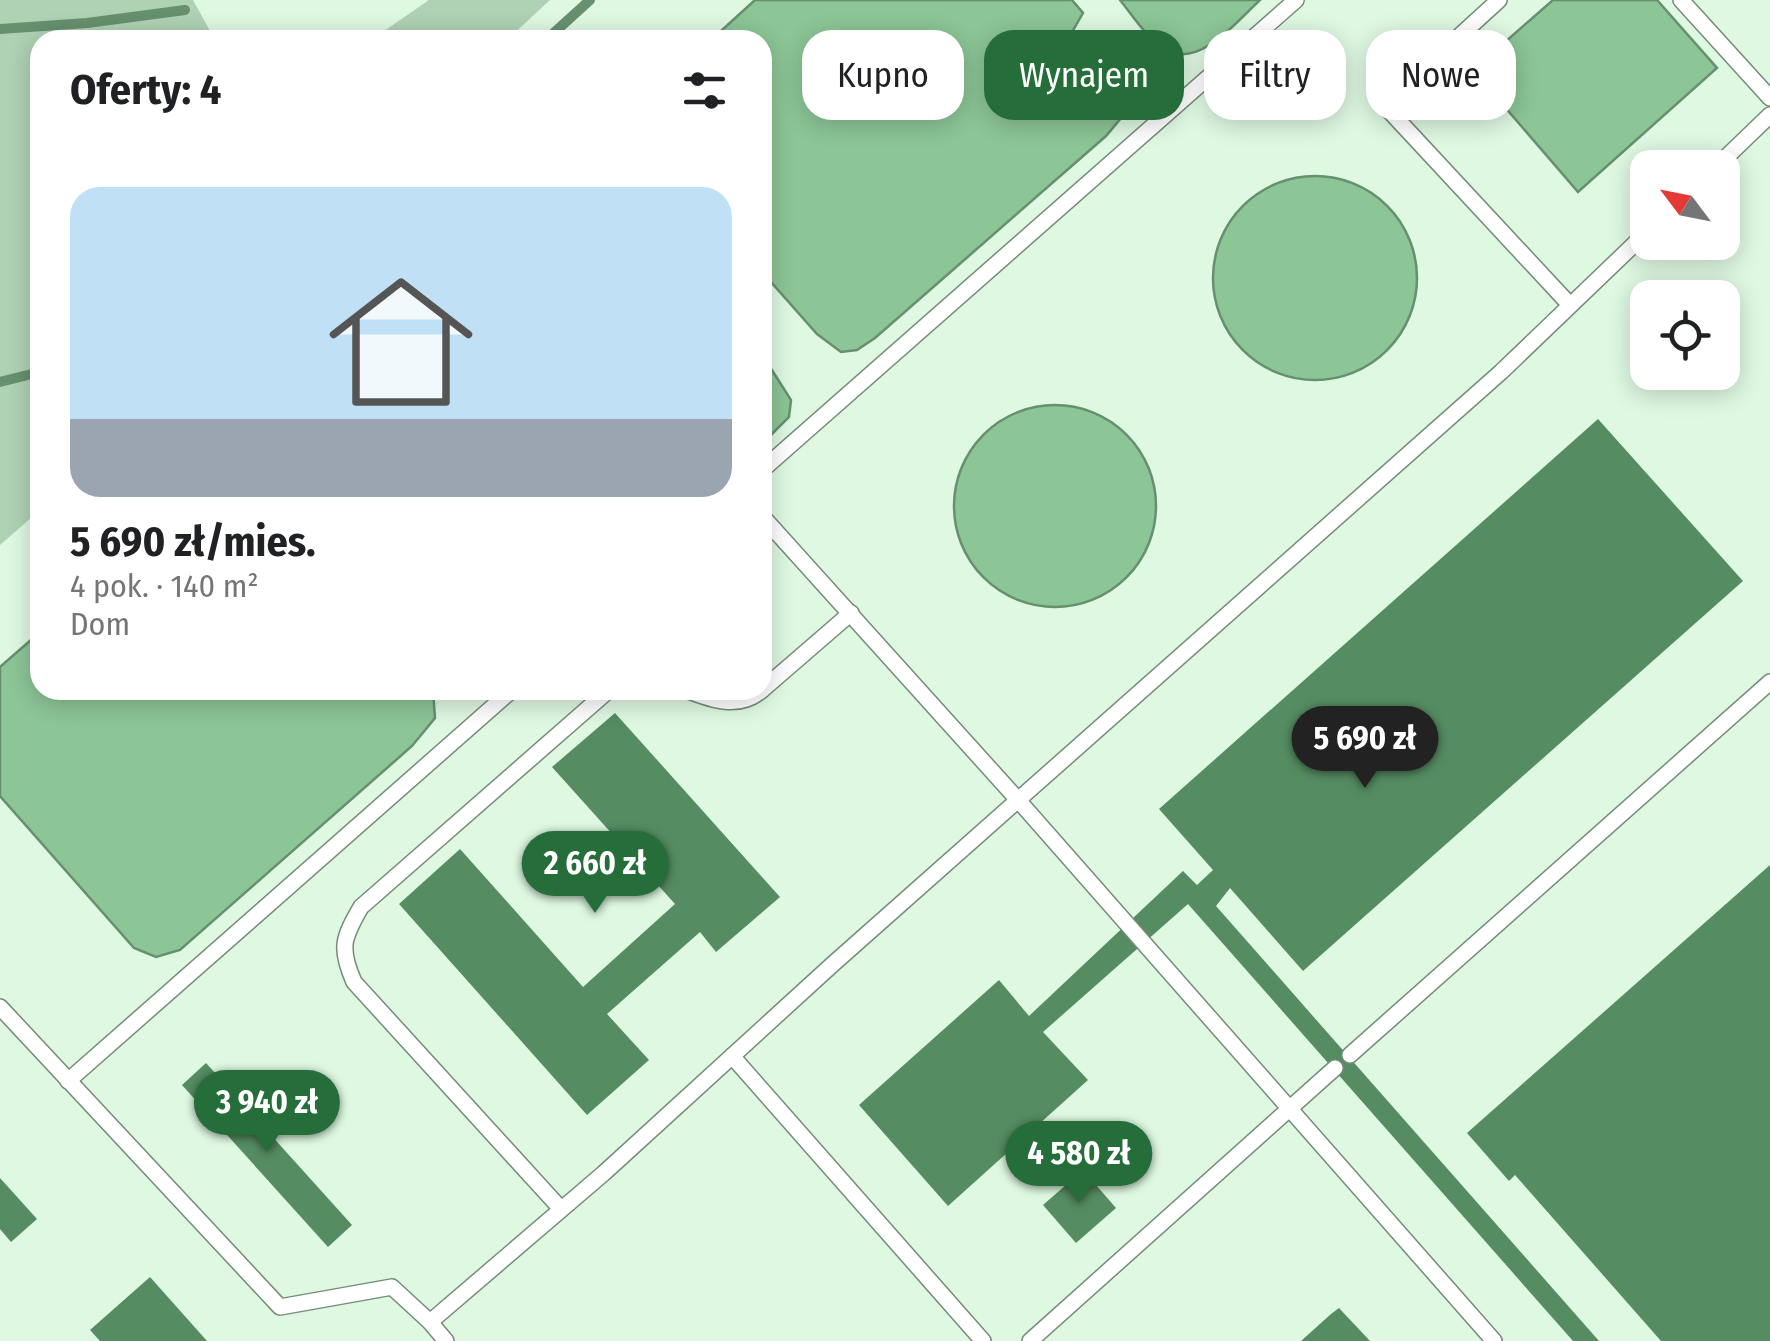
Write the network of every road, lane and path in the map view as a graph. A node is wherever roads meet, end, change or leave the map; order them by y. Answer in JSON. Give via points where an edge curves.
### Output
{"nodes":[{"id":1,"x":1296,"y":0,"type":"edge"},
{"id":2,"x":1499,"y":0,"type":"edge"},
{"id":3,"x":1681,"y":0,"type":"edge"},
{"id":4,"x":1770,"y":98,"type":"edge"},
{"id":5,"x":1770,"y":115,"type":"edge"},
{"id":6,"x":1733,"y":150,"type":"edge"},
{"id":7,"x":1630,"y":249,"type":"edge"},
{"id":8,"x":1570,"y":305,"type":"junction"},
{"id":9,"x":772,"y":461,"type":"edge"},
{"id":10,"x":772,"y":527,"type":"edge"},
{"id":11,"x":851,"y":613,"type":"junction"},
{"id":12,"x":772,"y":681,"type":"edge"},
{"id":13,"x":1770,"y":682,"type":"edge"},
{"id":14,"x":501,"y":700,"type":"edge"},
{"id":15,"x":598,"y":700,"type":"edge"},
{"id":16,"x":717,"y":700,"type":"edge"},
{"id":17,"x":746,"y":700,"type":"edge"},
{"id":18,"x":1018,"y":800,"type":"junction"},
{"id":19,"x":0,"y":1007,"type":"edge"},
{"id":20,"x":1350,"y":1055,"type":"dead end"},
{"id":21,"x":732,"y":1056,"type":"junction"},
{"id":22,"x":1335,"y":1068,"type":"dead end"},
{"id":23,"x":68,"y":1081,"type":"junction"},
{"id":24,"x":1290,"y":1107,"type":"junction"},
{"id":25,"x":561,"y":1209,"type":"junction"},
{"id":26,"x":430,"y":1322,"type":"junction"},
{"id":27,"x":446,"y":1341,"type":"edge"},
{"id":28,"x":984,"y":1341,"type":"edge"},
{"id":29,"x":1030,"y":1341,"type":"edge"},
{"id":30,"x":1494,"y":1341,"type":"edge"}],
"edges":[{"from":1,"to":9,"type":"lane"},
{"from":2,"to":8,"type":"lane","via":[[1384,104]]},
{"from":3,"to":4,"type":"lane"},
{"from":5,"to":6,"type":"lane"},
{"from":7,"to":8,"type":"lane"},
{"from":8,"to":18,"type":"lane"},
{"from":10,"to":11,"type":"lane"},
{"from":11,"to":12,"type":"lane"},
{"from":11,"to":18,"type":"lane"},
{"from":13,"to":20,"type":"lane"},
{"from":14,"to":23,"type":"lane"},
{"from":15,"to":25,"type":"lane","via":[[361,906],[344,936],[354,982]]},
{"from":16,"to":17,"type":"lane"},
{"from":18,"to":21,"type":"lane"},
{"from":18,"to":24,"type":"lane"},
{"from":19,"to":23,"type":"lane"},
{"from":21,"to":25,"type":"lane"},
{"from":21,"to":28,"type":"lane"},
{"from":22,"to":24,"type":"lane"},
{"from":23,"to":26,"type":"lane","via":[[280,1307],[392,1287]]},
{"from":24,"to":29,"type":"lane"},
{"from":24,"to":30,"type":"lane"},
{"from":25,"to":26,"type":"lane"},
{"from":26,"to":27,"type":"lane"}]}
